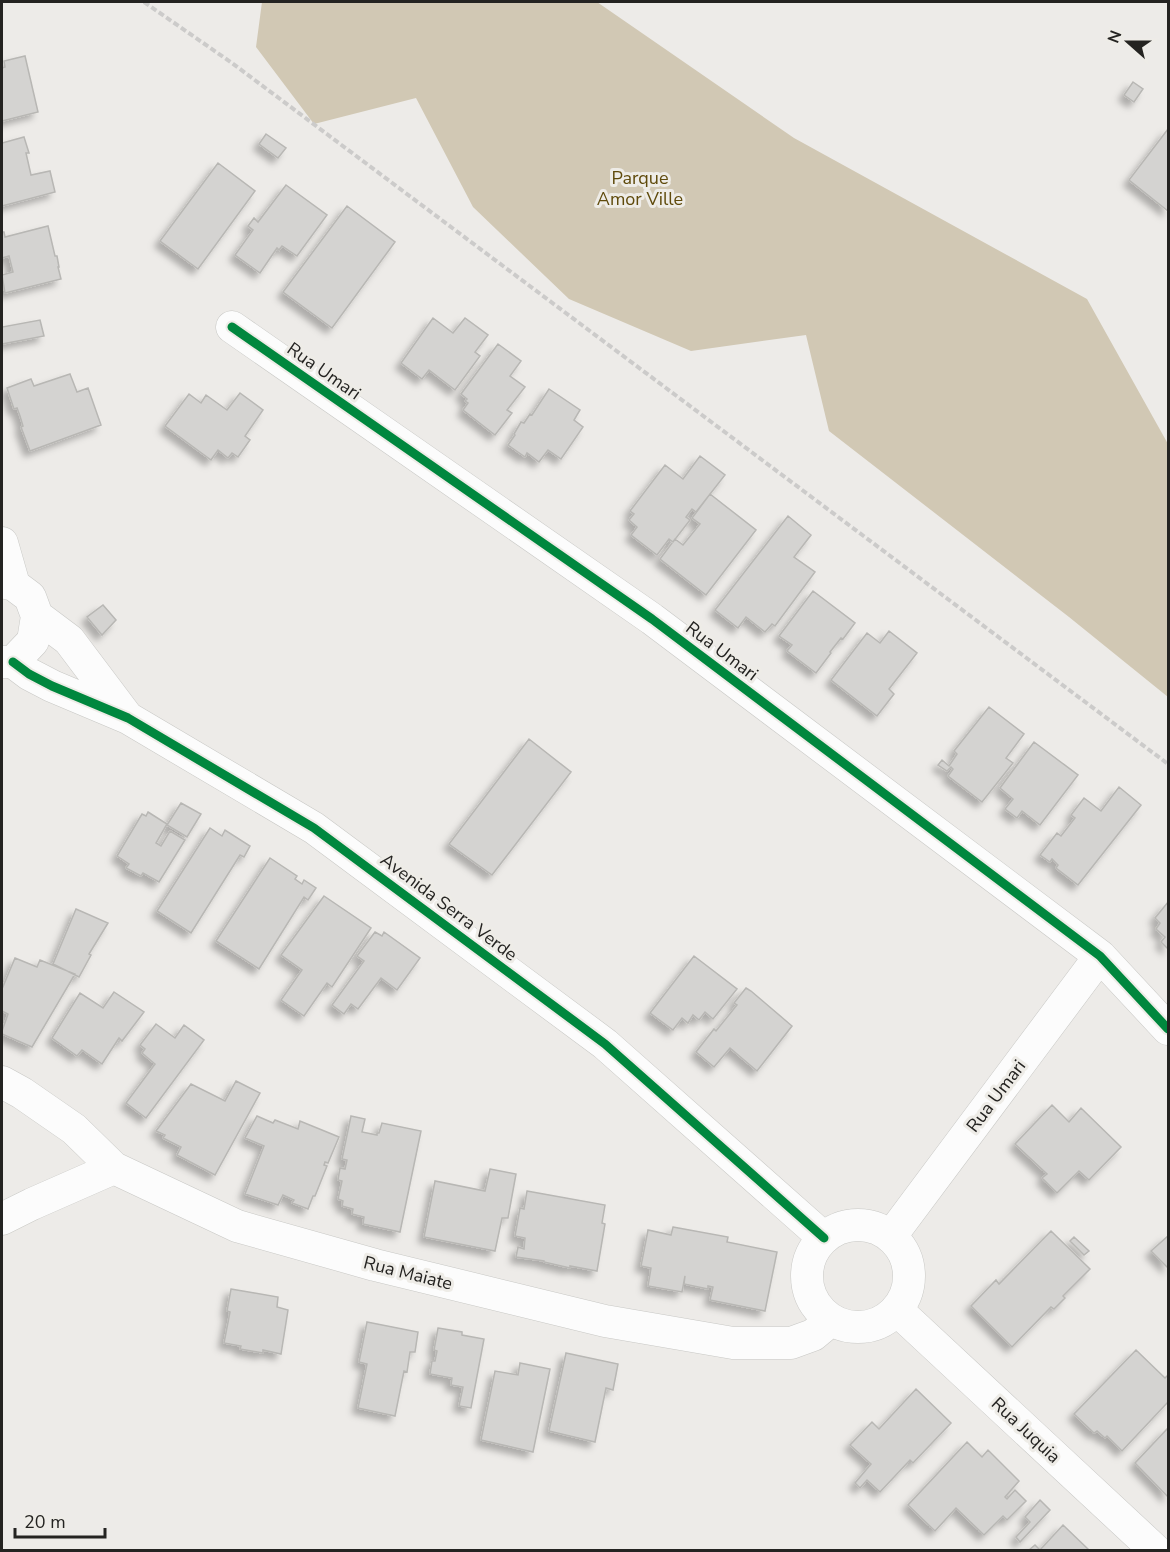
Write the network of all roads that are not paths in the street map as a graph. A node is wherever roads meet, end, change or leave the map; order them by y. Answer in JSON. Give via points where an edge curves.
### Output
{"nodes":[{"id":1,"x":232,"y":327,"type":"dead end"},
{"id":2,"x":2,"y":543,"type":"edge"},
{"id":3,"x":8,"y":583,"type":"edge"},
{"id":4,"x":38,"y":616,"type":"junction"},
{"id":5,"x":7,"y":662,"type":"edge"},
{"id":6,"x":128,"y":718,"type":"junction"},
{"id":7,"x":1100,"y":956,"type":"junction"},
{"id":8,"x":1168,"y":1029,"type":"edge"},
{"id":9,"x":2,"y":1082,"type":"edge"},
{"id":10,"x":114,"y":1168,"type":"junction"},
{"id":11,"x":2,"y":1219,"type":"edge"},
{"id":12,"x":891,"y":1236,"type":"junction"},
{"id":13,"x":824,"y":1238,"type":"junction"},
{"id":14,"x":897,"y":1310,"type":"junction"},
{"id":15,"x":831,"y":1320,"type":"junction"},
{"id":16,"x":1155,"y":1551,"type":"edge"}],
"edges":[{"from":1,"to":7,"type":"street","name":"Rua Umari","via":[[652,619]]},
{"from":2,"to":3,"type":"street"},
{"from":3,"to":4,"type":"street","via":[[30,597]]},
{"from":4,"to":5,"type":"street","via":[[33,640]]},
{"from":4,"to":6,"type":"street","name":"Avenida Serra Verde","via":[[69,640]]},
{"from":5,"to":6,"type":"street","name":"Avenida Serra Verde","via":[[52,687]]},
{"from":6,"to":13,"type":"street","name":"Avenida Serra Verde","via":[[314,828],[605,1044]]},
{"from":7,"to":8,"type":"street","name":"Rua Umari"},
{"from":7,"to":12,"type":"street","name":"Rua Umari"},
{"from":9,"to":10,"type":"street","name":"Rua Maiate","via":[[74,1129]]},
{"from":10,"to":11,"type":"street"},
{"from":10,"to":15,"type":"street","name":"Rua Maiate","via":[[237,1226],[375,1265],[605,1321],[733,1343],[791,1343],[813,1335]]},
{"from":12,"to":13,"type":"street","via":[[875,1227],[858,1225],[839,1228]]},
{"from":12,"to":14,"type":"street","via":[[904,1252],[909,1272],[907,1292]]},
{"from":13,"to":15,"type":"street","via":[[807,1271],[809,1290],[817,1307]]},
{"from":14,"to":15,"type":"street","via":[[877,1324],[854,1327]]},
{"from":14,"to":16,"type":"street","name":"Rua Juquia"}]}
